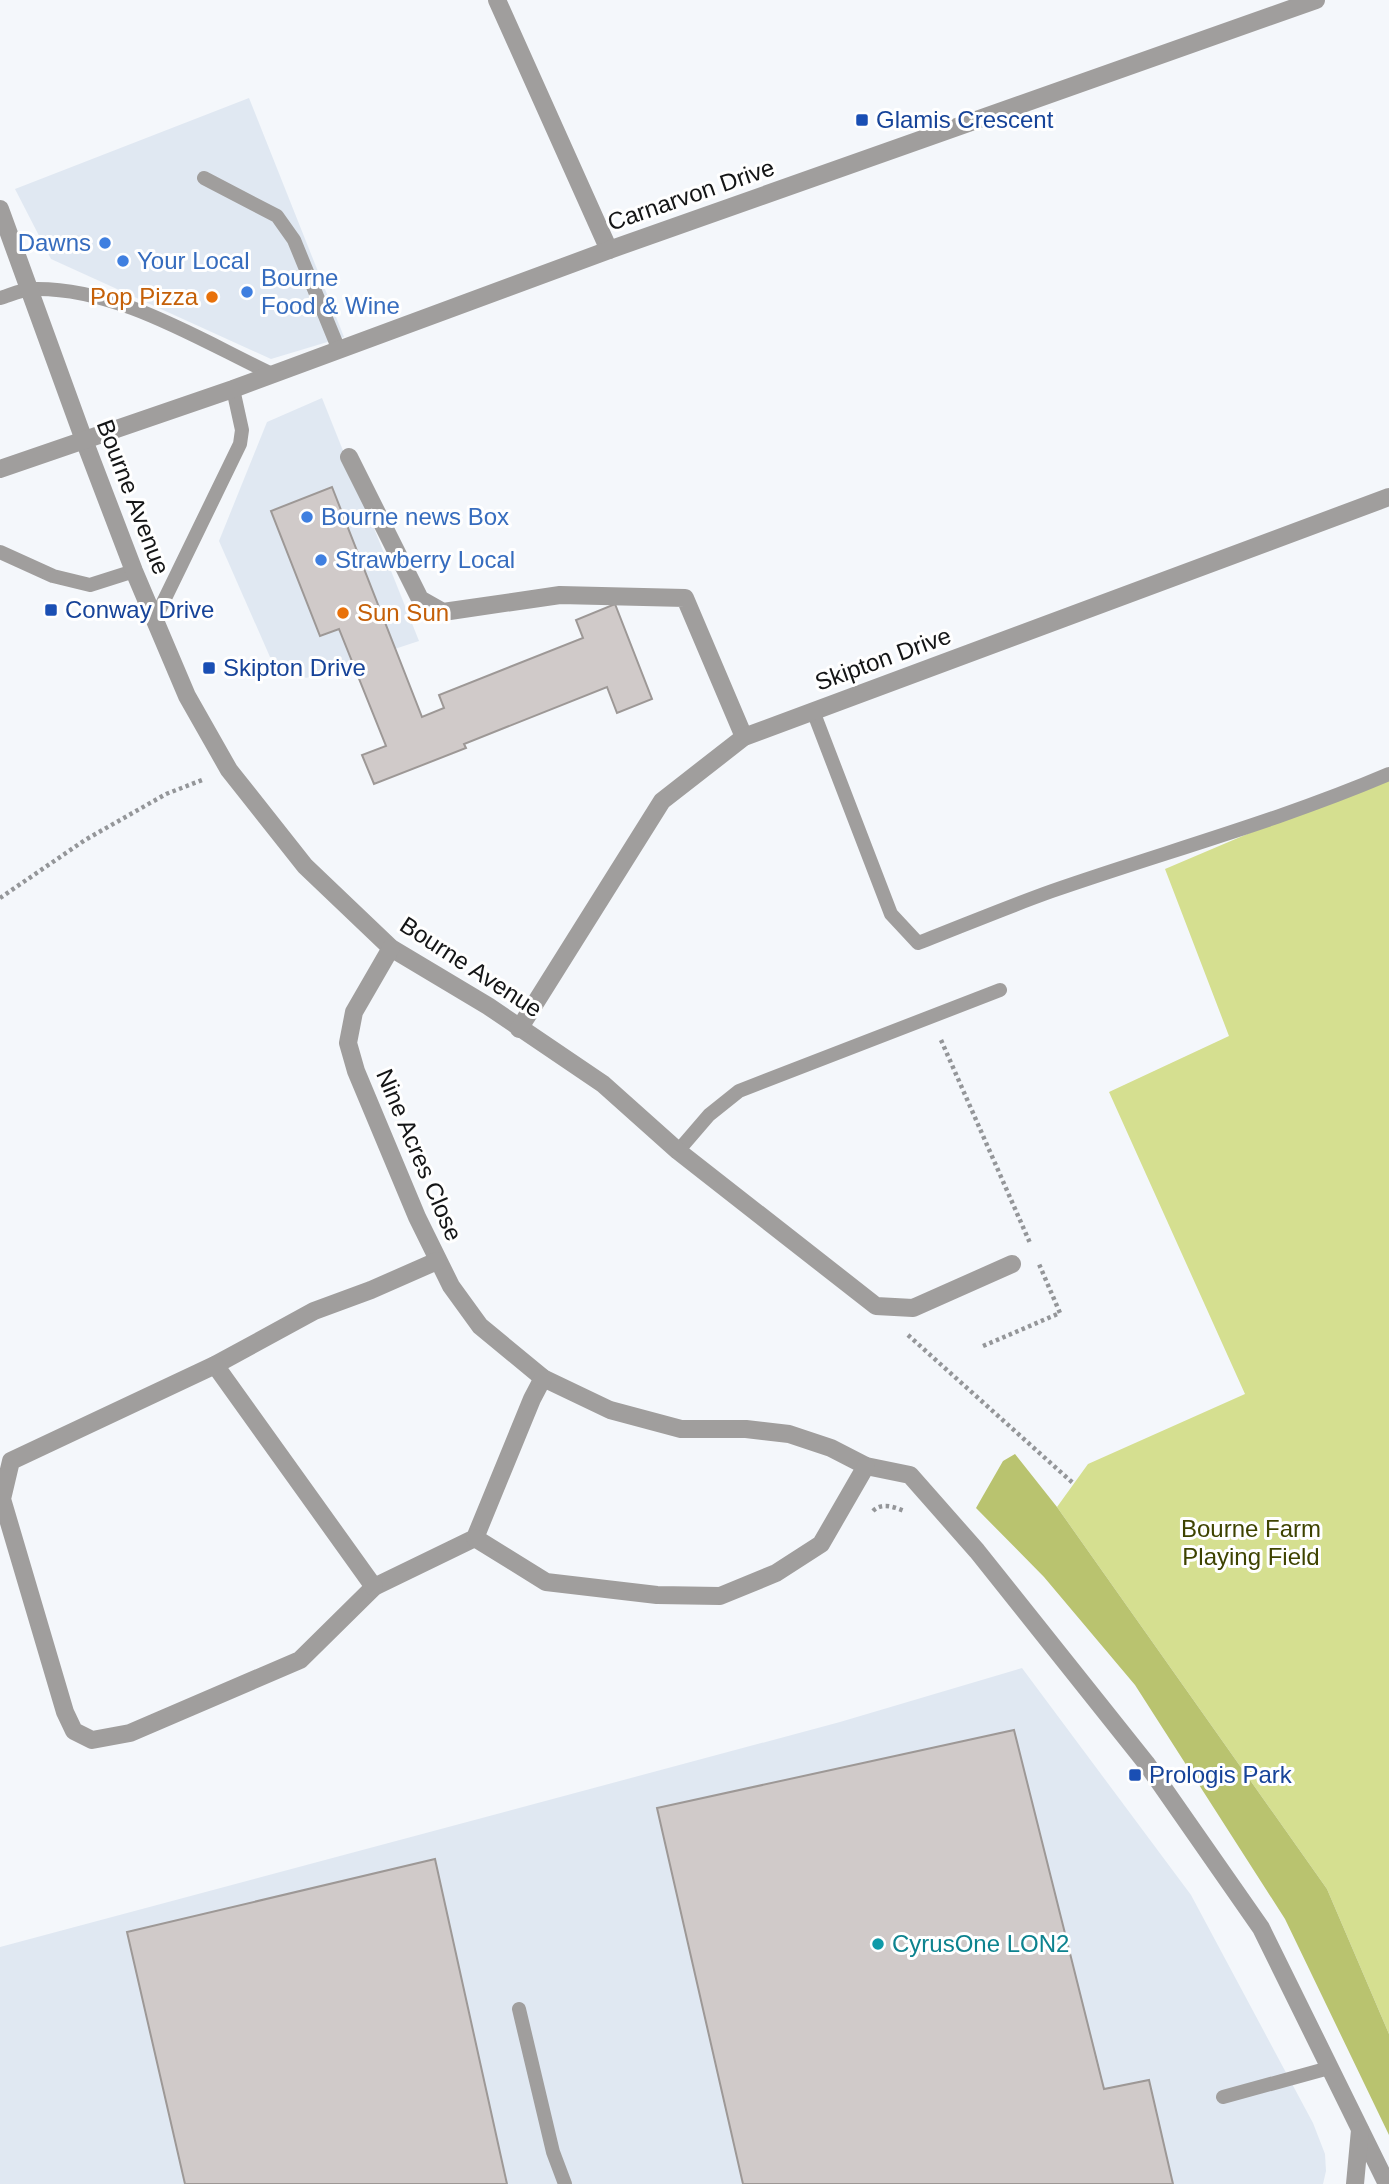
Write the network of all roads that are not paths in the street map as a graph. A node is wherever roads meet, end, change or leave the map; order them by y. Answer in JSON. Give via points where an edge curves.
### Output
{"nodes":[{"id":1,"x":497,"y":0,"type":"edge"},
{"id":2,"x":1316,"y":0,"type":"edge"},
{"id":3,"x":204,"y":178,"type":"dead end"},
{"id":4,"x":0,"y":209,"type":"edge"},
{"id":5,"x":609,"y":250,"type":"junction"},
{"id":6,"x":29,"y":289,"type":"junction"},
{"id":7,"x":0,"y":298,"type":"edge"},
{"id":8,"x":339,"y":350,"type":"junction"},
{"id":9,"x":272,"y":374,"type":"junction"},
{"id":10,"x":233,"y":388,"type":"junction"},
{"id":11,"x":84,"y":440,"type":"junction"},
{"id":12,"x":349,"y":457,"type":"dead end"},
{"id":13,"x":0,"y":469,"type":"edge"},
{"id":14,"x":1389,"y":497,"type":"edge"},
{"id":15,"x":0,"y":552,"type":"edge"},
{"id":16,"x":134,"y":571,"type":"junction"},
{"id":17,"x":155,"y":619,"type":"junction"},
{"id":18,"x":813,"y":711,"type":"junction"},
{"id":19,"x":744,"y":737,"type":"junction"},
{"id":20,"x":1389,"y":774,"type":"edge"},
{"id":21,"x":391,"y":948,"type":"junction"},
{"id":22,"x":1000,"y":990,"type":"dead end"},
{"id":23,"x":519,"y":1029,"type":"junction"},
{"id":24,"x":678,"y":1152,"type":"junction"},
{"id":25,"x":437,"y":1261,"type":"junction"},
{"id":26,"x":1012,"y":1264,"type":"dead end"},
{"id":27,"x":215,"y":1365,"type":"junction"},
{"id":28,"x":543,"y":1378,"type":"junction"},
{"id":29,"x":866,"y":1466,"type":"junction"},
{"id":30,"x":475,"y":1538,"type":"junction"},
{"id":31,"x":374,"y":1587,"type":"junction"},
{"id":32,"x":519,"y":2009,"type":"dead end"},
{"id":33,"x":1329,"y":2068,"type":"junction"},
{"id":34,"x":1223,"y":2097,"type":"dead end"},
{"id":35,"x":1360,"y":2130,"type":"junction"},
{"id":36,"x":565,"y":2184,"type":"edge"},
{"id":37,"x":1355,"y":2184,"type":"edge"},
{"id":38,"x":1387,"y":2184,"type":"edge"}],
"edges":[{"from":1,"to":5,"type":"street"},
{"from":2,"to":5,"type":"street","name":"Carnarvon Drive"},
{"from":3,"to":8,"type":"lane","via":[[277,216],[286,226]]},
{"from":4,"to":6,"type":"street","name":"Bourne Avenue"},
{"from":5,"to":8,"type":"street","name":"Carnarvon Drive"},
{"from":6,"to":7,"type":"lane"},
{"from":6,"to":9,"type":"lane","via":[[77,292],[125,304]]},
{"from":6,"to":11,"type":"street","name":"Bourne Avenue"},
{"from":8,"to":9,"type":"street","name":"Carnarvon Drive"},
{"from":9,"to":10,"type":"street","name":"Carnarvon Drive"},
{"from":10,"to":11,"type":"street","name":"Carnarvon Drive"},
{"from":10,"to":17,"type":"lane","via":[[242,430],[240,444]]},
{"from":11,"to":13,"type":"street"},
{"from":11,"to":16,"type":"street","name":"Bourne Avenue"},
{"from":12,"to":19,"type":"street","via":[[420,599],[443,612],[560,595],[685,598]]},
{"from":14,"to":18,"type":"street","name":"Skipton Drive"},
{"from":15,"to":16,"type":"lane","via":[[53,576],[90,585]]},
{"from":16,"to":17,"type":"street","name":"Bourne Avenue"},
{"from":17,"to":21,"type":"street","name":"Bourne Avenue","via":[[187,696],[229,770],[304,866]]},
{"from":18,"to":19,"type":"street","name":"Skipton Drive"},
{"from":18,"to":20,"type":"lane","via":[[891,914],[918,943],[1051,891],[1219,837]]},
{"from":19,"to":23,"type":"street","name":"Skipton Drive","via":[[662,801]]},
{"from":21,"to":23,"type":"street","name":"Bourne Avenue"},
{"from":21,"to":25,"type":"street","name":"Nine Acres Close","via":[[354,1012],[348,1043]]},
{"from":22,"to":24,"type":"lane","via":[[739,1091],[709,1115]]},
{"from":23,"to":24,"type":"street","name":"Bourne Avenue","via":[[603,1084]]},
{"from":24,"to":26,"type":"street","name":"Bourne Avenue","via":[[876,1306],[913,1308]]},
{"from":25,"to":27,"type":"street","via":[[314,1311]]},
{"from":25,"to":28,"type":"street","name":"Nine Acres Close","via":[[480,1326]]},
{"from":27,"to":31,"type":"street"},
{"from":27,"to":31,"type":"street","via":[[11,1461],[2,1499],[74,1731],[92,1740],[130,1733],[300,1660]]},
{"from":28,"to":29,"type":"street","name":"Nine Acres Close","via":[[610,1410],[681,1429],[789,1434]]},
{"from":28,"to":30,"type":"street"},
{"from":29,"to":30,"type":"street","via":[[821,1544],[776,1573],[720,1596],[657,1595],[546,1582]]},
{"from":29,"to":33,"type":"street","name":"Nine Acres Close","via":[[910,1475],[977,1551],[1146,1763],[1261,1928]]},
{"from":30,"to":31,"type":"street"},
{"from":32,"to":36,"type":"lane"},
{"from":33,"to":34,"type":"lane"},
{"from":33,"to":35,"type":"street"},
{"from":35,"to":37,"type":"street"},
{"from":35,"to":38,"type":"street"}]}
